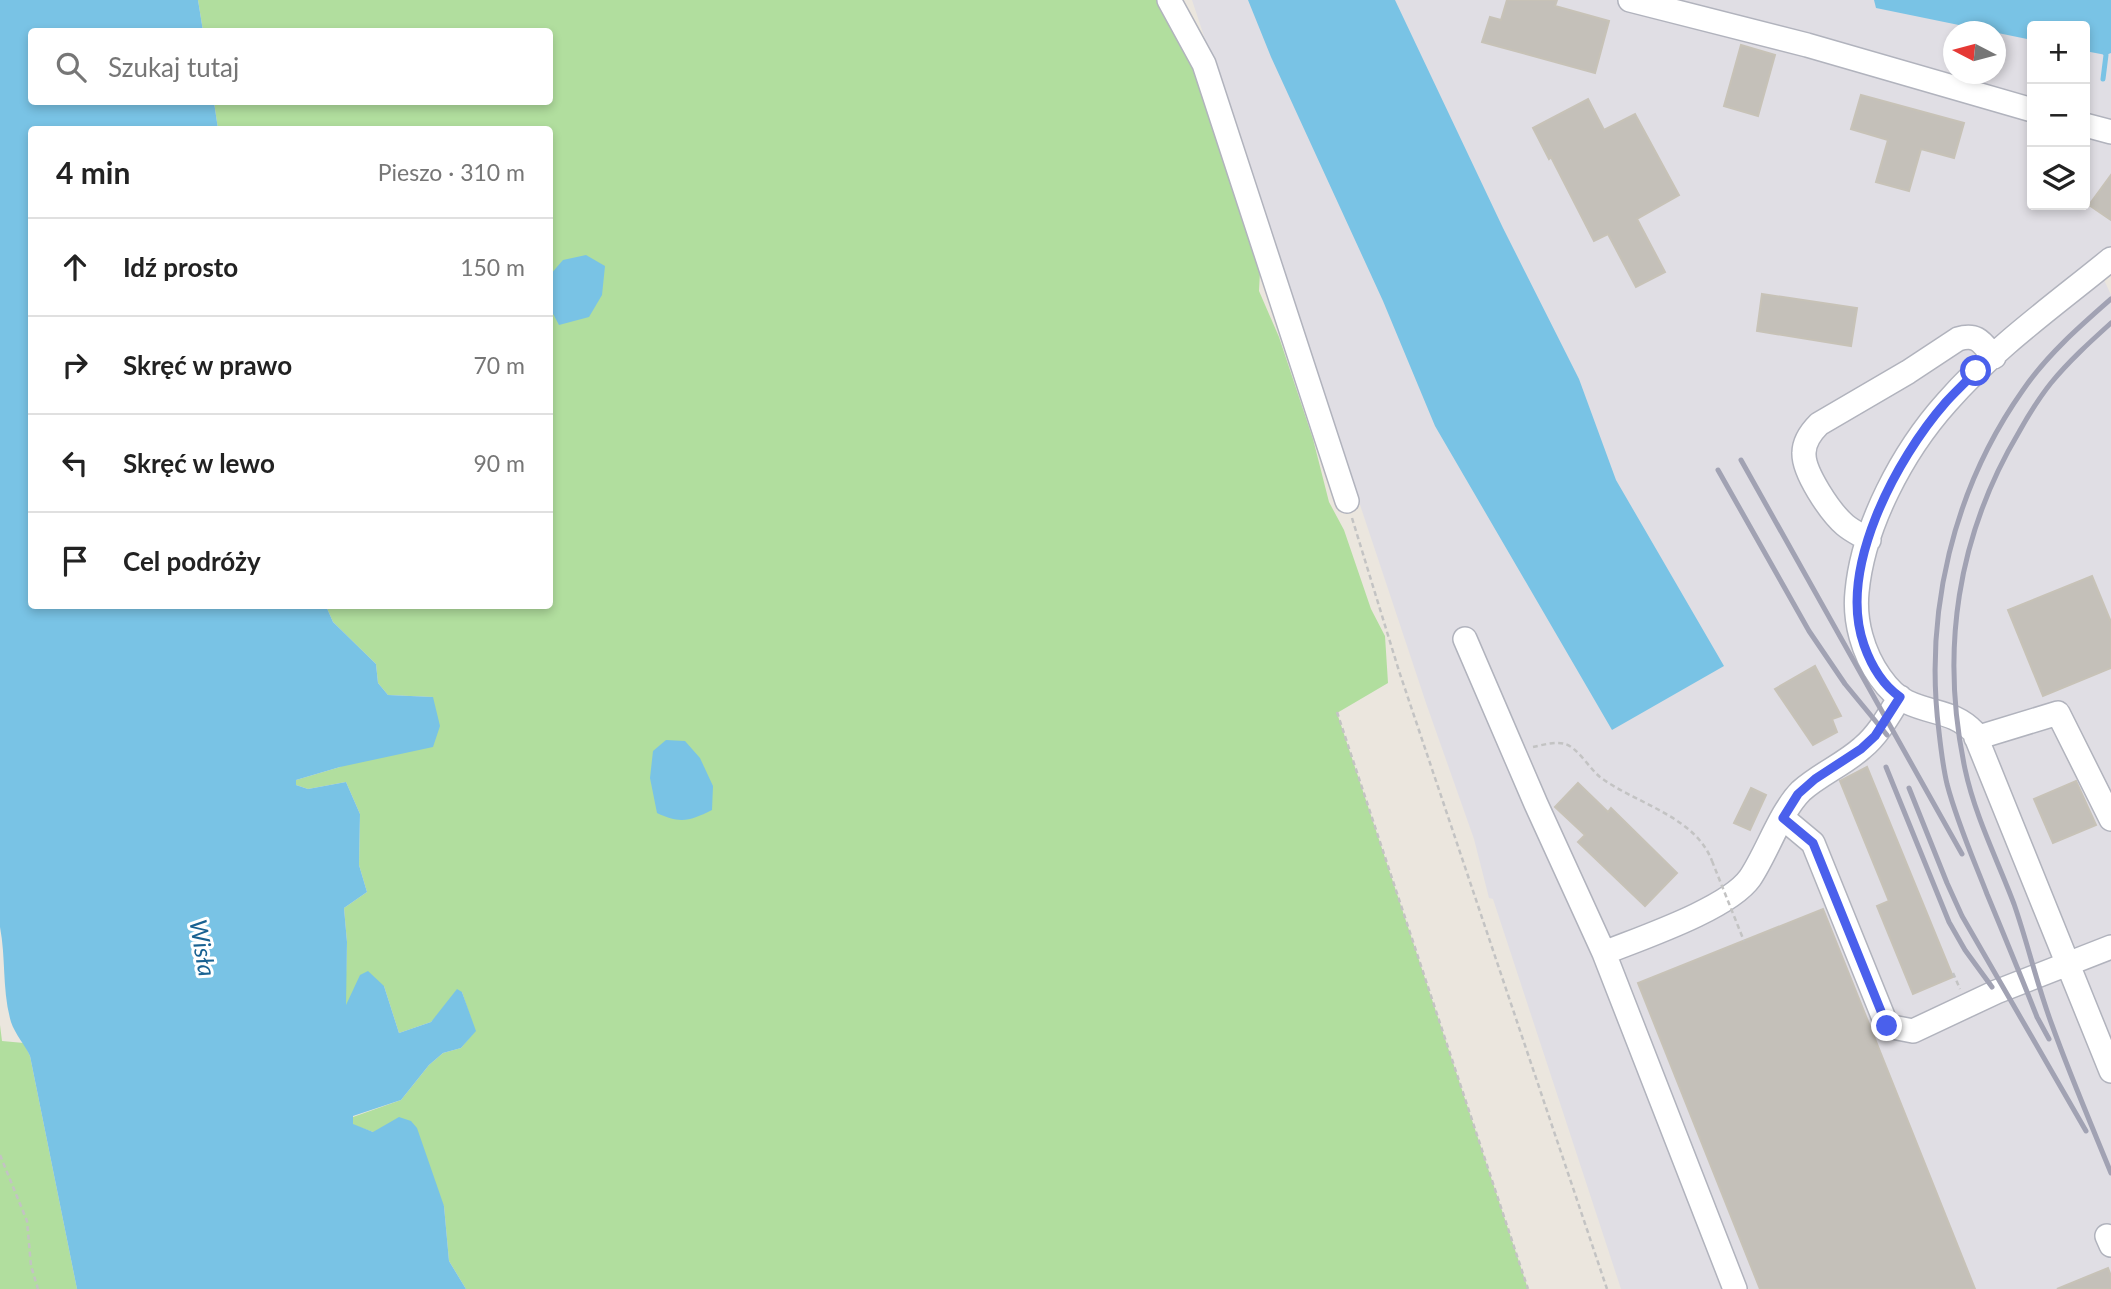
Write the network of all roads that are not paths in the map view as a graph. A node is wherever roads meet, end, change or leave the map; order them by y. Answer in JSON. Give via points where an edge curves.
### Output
{"nodes":[{"id":1,"x":1169,"y":0,"type":"edge"},
{"id":2,"x":1630,"y":0,"type":"edge"},
{"id":3,"x":2027,"y":109,"type":"edge"},
{"id":4,"x":2090,"y":126,"type":"edge"},
{"id":5,"x":2111,"y":132,"type":"edge"},
{"id":6,"x":2111,"y":259,"type":"edge"},
{"id":7,"x":1994,"y":356,"type":"junction"},
{"id":8,"x":1347,"y":501,"type":"road end"},
{"id":9,"x":1869,"y":540,"type":"junction"},
{"id":10,"x":1465,"y":639,"type":"dead end"},
{"id":11,"x":1900,"y":697,"type":"junction"},
{"id":12,"x":1976,"y":738,"type":"junction"},
{"id":13,"x":1783,"y":818,"type":"junction"},
{"id":14,"x":2111,"y":818,"type":"edge"},
{"id":15,"x":2111,"y":947,"type":"edge"},
{"id":16,"x":1604,"y":953,"type":"junction"},
{"id":17,"x":2068,"y":964,"type":"junction"},
{"id":18,"x":2111,"y":1071,"type":"edge"},
{"id":19,"x":1735,"y":1289,"type":"edge"}],
"edges":[{"from":1,"to":8,"type":"street","via":[[1204,65]]},
{"from":2,"to":3,"type":"street"},
{"from":4,"to":5,"type":"street"},
{"from":6,"to":7,"type":"street"},
{"from":7,"to":9,"type":"street","via":[[1947,402],[1912,448],[1882,503]]},
{"from":7,"to":9,"type":"street","via":[[1977,338],[1958,339],[1811,432],[1803,455],[1806,467],[1845,525]]},
{"from":9,"to":11,"type":"street","via":[[1857,593],[1861,637],[1880,676]]},
{"from":10,"to":16,"type":"street"},
{"from":11,"to":12,"type":"street","via":[[1956,718]]},
{"from":11,"to":13,"type":"street","via":[[1875,736],[1798,794]]},
{"from":12,"to":14,"type":"street","via":[[2058,713]]},
{"from":12,"to":17,"type":"street"},
{"from":13,"to":16,"type":"street","via":[[1749,880],[1734,895]]},
{"from":13,"to":17,"type":"street","via":[[1813,843],[1887,1026],[1913,1031]]},
{"from":15,"to":17,"type":"street"},
{"from":16,"to":19,"type":"street"},
{"from":17,"to":18,"type":"street"}]}
